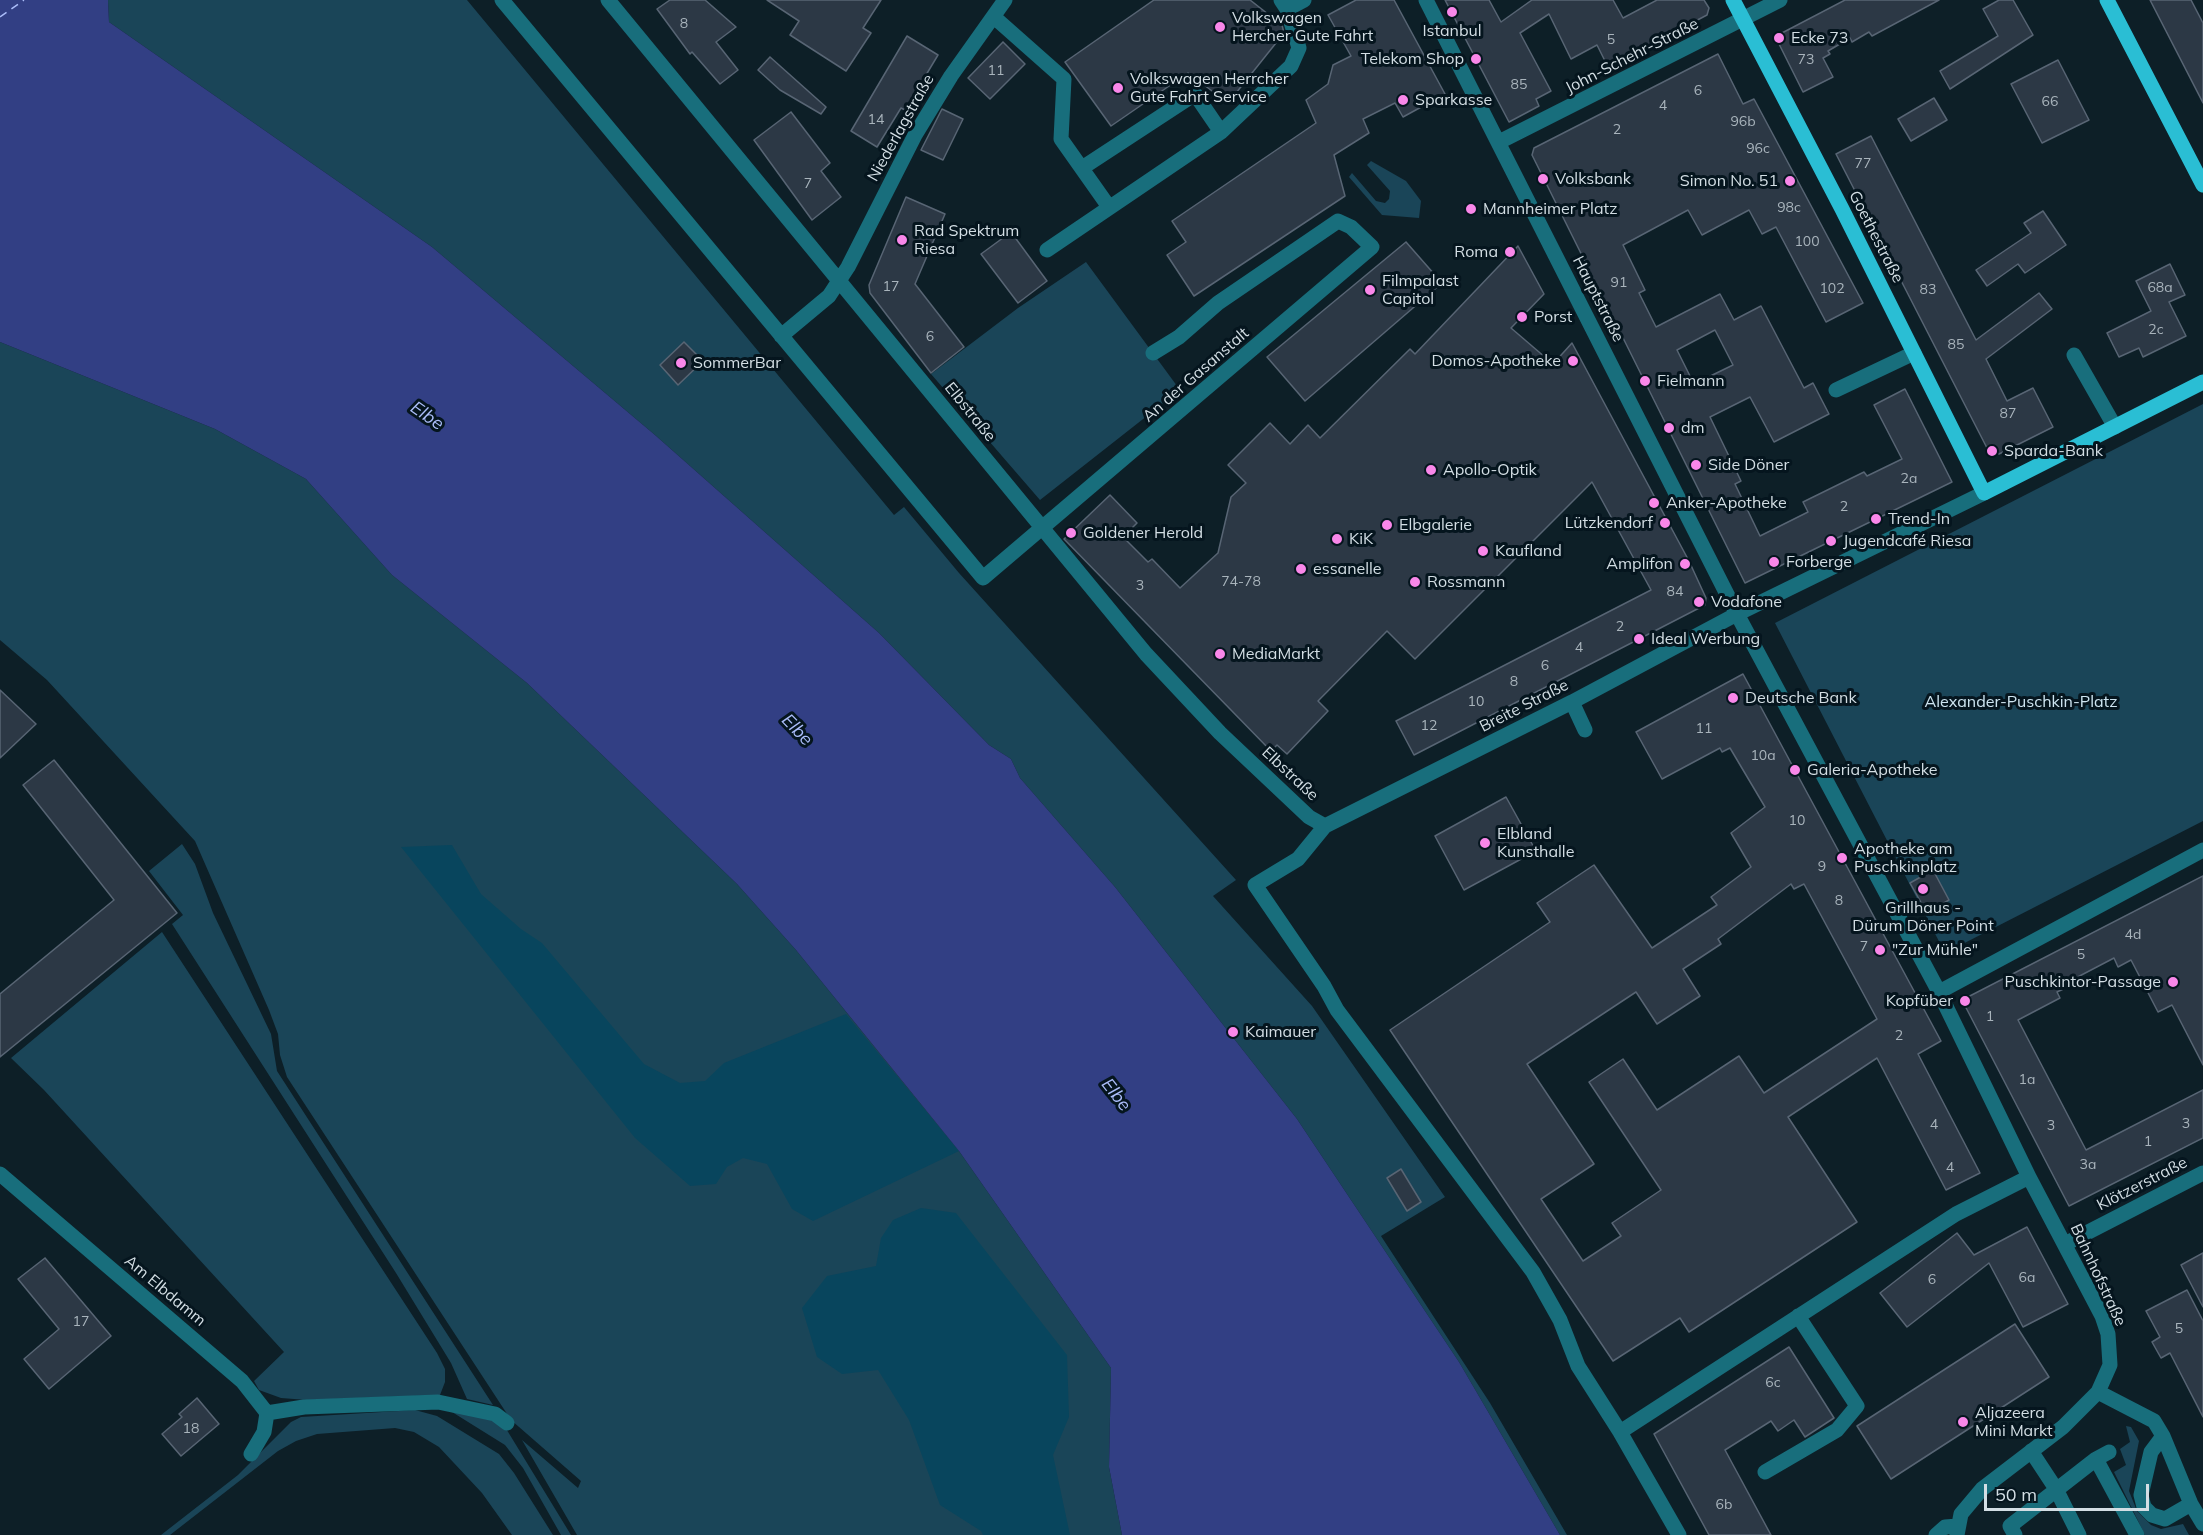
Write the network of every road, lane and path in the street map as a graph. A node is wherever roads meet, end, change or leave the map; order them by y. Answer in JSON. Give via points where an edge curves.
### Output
{"nodes":[{"id":1,"x":502,"y":0,"type":"edge"},
{"id":2,"x":608,"y":0,"type":"edge"},
{"id":3,"x":1005,"y":0,"type":"edge"},
{"id":4,"x":1304,"y":0,"type":"edge"},
{"id":5,"x":1426,"y":0,"type":"edge"},
{"id":6,"x":1733,"y":0,"type":"edge"},
{"id":7,"x":1780,"y":0,"type":"edge"},
{"id":8,"x":2107,"y":0,"type":"edge"},
{"id":9,"x":1284,"y":4,"type":"edge"},
{"id":10,"x":994,"y":17,"type":"junction"},
{"id":11,"x":1744,"y":20,"type":"junction"},
{"id":12,"x":1221,"y":132,"type":"junction"},
{"id":13,"x":1499,"y":142,"type":"junction"},
{"id":14,"x":1082,"y":168,"type":"junction"},
{"id":15,"x":2203,"y":185,"type":"edge"},
{"id":16,"x":1109,"y":207,"type":"junction"},
{"id":17,"x":1047,"y":250,"type":"dead end"},
{"id":18,"x":840,"y":280,"type":"junction"},
{"id":19,"x":781,"y":336,"type":"junction"},
{"id":20,"x":1153,"y":353,"type":"dead end"},
{"id":21,"x":1914,"y":353,"type":"junction"},
{"id":22,"x":2074,"y":355,"type":"dead end"},
{"id":23,"x":2203,"y":382,"type":"edge"},
{"id":24,"x":1836,"y":390,"type":"dead end"},
{"id":25,"x":2115,"y":427,"type":"junction"},
{"id":26,"x":1984,"y":493,"type":"junction"},
{"id":27,"x":1043,"y":529,"type":"junction"},
{"id":28,"x":1737,"y":614,"type":"junction"},
{"id":29,"x":1572,"y":702,"type":"junction"},
{"id":30,"x":1585,"y":730,"type":"dead end"},
{"id":31,"x":1324,"y":826,"type":"junction"},
{"id":32,"x":2203,"y":850,"type":"edge"},
{"id":33,"x":1939,"y":992,"type":"junction"},
{"id":34,"x":2203,"y":1173,"type":"edge"},
{"id":35,"x":0,"y":1174,"type":"edge"},
{"id":36,"x":2029,"y":1177,"type":"junction"},
{"id":37,"x":2065,"y":1244,"type":"junction"},
{"id":38,"x":1798,"y":1317,"type":"junction"},
{"id":39,"x":2098,"y":1392,"type":"junction"},
{"id":40,"x":267,"y":1413,"type":"junction"},
{"id":41,"x":507,"y":1423,"type":"dead end"},
{"id":42,"x":1620,"y":1432,"type":"junction"},
{"id":43,"x":2163,"y":1436,"type":"junction"},
{"id":44,"x":2031,"y":1451,"type":"junction"},
{"id":45,"x":251,"y":1454,"type":"dead end"},
{"id":46,"x":1765,"y":1472,"type":"dead end"},
{"id":47,"x":2056,"y":1489,"type":"junction"},
{"id":48,"x":2191,"y":1504,"type":"junction"},
{"id":49,"x":2203,"y":1524,"type":"edge"},
{"id":50,"x":1957,"y":1530,"type":"edge"},
{"id":51,"x":1679,"y":1535,"type":"edge"},
{"id":52,"x":1936,"y":1535,"type":"edge"},
{"id":53,"x":2015,"y":1535,"type":"edge"},
{"id":54,"x":2079,"y":1535,"type":"edge"},
{"id":55,"x":2136,"y":1535,"type":"edge"}],
"edges":[{"from":1,"to":19,"type":"street"},
{"from":2,"to":18,"type":"street","name":"Elbstraße"},
{"from":3,"to":10,"type":"street","name":"Niederlagstraße"},
{"from":4,"to":9,"type":"street"},
{"from":5,"to":13,"type":"street","name":"Hauptstraße"},
{"from":6,"to":11,"type":"main road","name":"Goethestraße"},
{"from":7,"to":11,"type":"street","name":"John-Schehr-Straße"},
{"from":8,"to":15,"type":"main road"},
{"from":9,"to":12,"type":"street","via":[[1299,48],[1291,66]]},
{"from":10,"to":14,"type":"street","via":[[1064,79],[1061,139]]},
{"from":10,"to":18,"type":"street","name":"Niederlagstraße","via":[[915,135]]},
{"from":11,"to":13,"type":"street","name":"John-Schehr-Straße"},
{"from":11,"to":21,"type":"main road","name":"Goethestraße"},
{"from":12,"to":14,"type":"street","via":[[1195,94]]},
{"from":12,"to":16,"type":"street"},
{"from":13,"to":28,"type":"street","name":"Hauptstraße"},
{"from":14,"to":16,"type":"street"},
{"from":16,"to":17,"type":"street"},
{"from":18,"to":19,"type":"street","name":"Niederlagstraße","via":[[830,296]]},
{"from":18,"to":27,"type":"street","name":"Elbstraße"},
{"from":19,"to":27,"type":"street","name":"An der Gasanstalt","via":[[983,578]]},
{"from":20,"to":27,"type":"street","name":"An der Gasanstalt","via":[[1338,221],[1351,227],[1372,247]]},
{"from":21,"to":24,"type":"street"},
{"from":21,"to":26,"type":"main road","name":"Goethestraße"},
{"from":22,"to":25,"type":"street"},
{"from":23,"to":25,"type":"main road"},
{"from":25,"to":26,"type":"main road"},
{"from":26,"to":28,"type":"street"},
{"from":27,"to":31,"type":"street","name":"Elbstraße","via":[[1146,654],[1220,733],[1309,817]]},
{"from":28,"to":29,"type":"street","name":"Breite Straße"},
{"from":28,"to":33,"type":"street"},
{"from":29,"to":30,"type":"street"},
{"from":29,"to":31,"type":"street","name":"Breite Straße"},
{"from":31,"to":42,"type":"street","via":[[1298,859],[1255,885],[1337,1010],[1533,1272],[1560,1320],[1578,1365]]},
{"from":32,"to":33,"type":"street"},
{"from":33,"to":36,"type":"street","name":"Bahnhofstraße"},
{"from":34,"to":37,"type":"street","name":"Klötzerstraße"},
{"from":35,"to":40,"type":"street","name":"Am Elbdamm","via":[[242,1381]]},
{"from":36,"to":37,"type":"street","name":"Bahnhofstraße"},
{"from":36,"to":38,"type":"street","via":[[1956,1214]]},
{"from":37,"to":39,"type":"street","name":"Bahnhofstraße","via":[[2108,1334],[2110,1365]]},
{"from":38,"to":42,"type":"street"},
{"from":38,"to":46,"type":"street","via":[[1857,1406],[1837,1430]]},
{"from":39,"to":43,"type":"street","via":[[2154,1421]]},
{"from":39,"to":44,"type":"street","name":"Bahnhofstraße","via":[[2063,1427]]},
{"from":40,"to":41,"type":"street","via":[[304,1407],[438,1402],[495,1414]]},
{"from":40,"to":45,"type":"street","via":[[264,1432]]},
{"from":42,"to":51,"type":"street"},
{"from":43,"to":48,"type":"street"},
{"from":43,"to":48,"type":"street","via":[[2151,1452],[2143,1480],[2144,1507],[2165,1519]]},
{"from":44,"to":47,"type":"street"},
{"from":44,"to":50,"type":"street","name":"Bahnhofstraße","via":[[1982,1489],[1961,1514]]},
{"from":47,"to":53,"type":"street","via":[[2010,1526]]},
{"from":47,"to":54,"type":"street"},
{"from":47,"to":55,"type":"street","via":[[2103,1456]]},
{"from":48,"to":49,"type":"street"},
{"from":50,"to":52,"type":"street","via":[[1945,1527]]}]}
